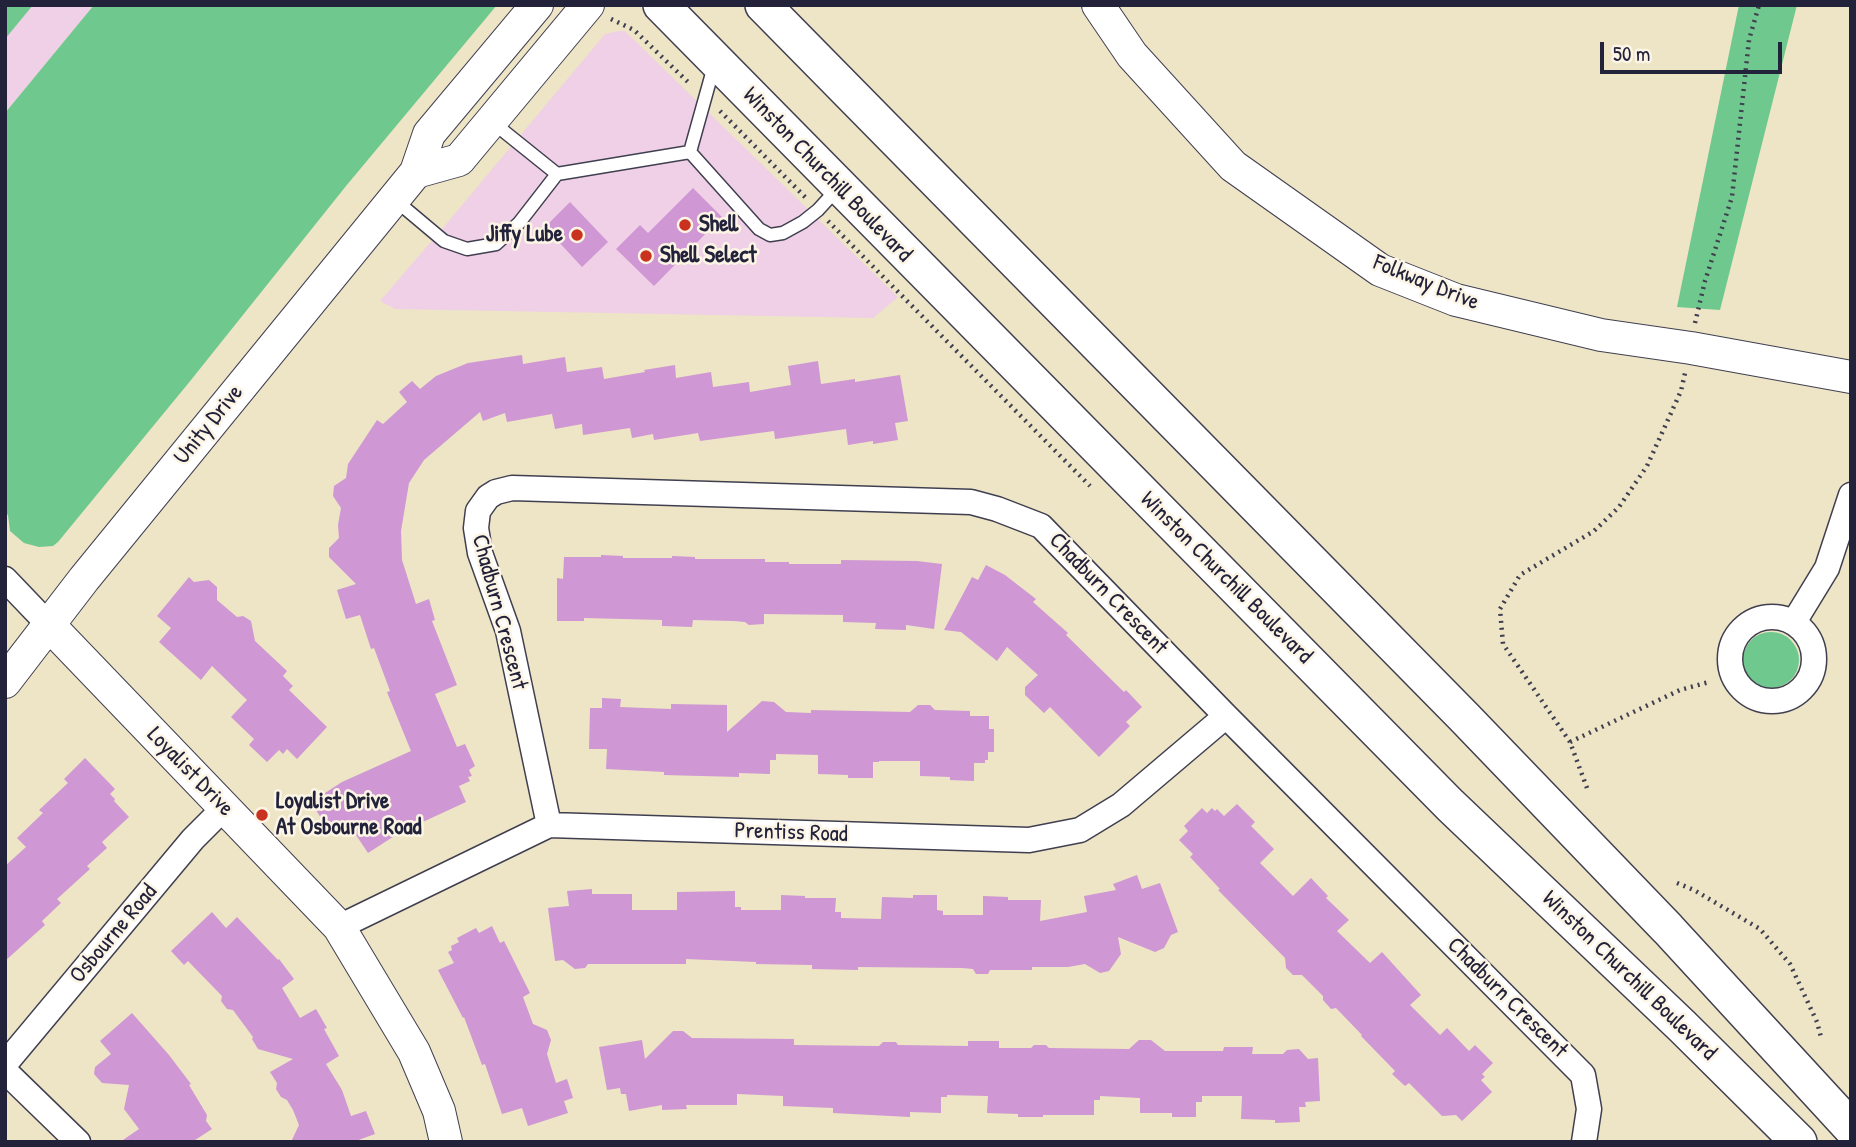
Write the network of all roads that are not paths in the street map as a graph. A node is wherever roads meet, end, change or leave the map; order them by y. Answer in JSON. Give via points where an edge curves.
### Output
{"nodes":[{"id":1,"x":537,"y":5,"type":"edge"},
{"id":2,"x":662,"y":5,"type":"edge"},
{"id":3,"x":763,"y":5,"type":"edge"},
{"id":4,"x":1098,"y":5,"type":"edge"},
{"id":5,"x":600,"y":13,"type":"edge"},
{"id":6,"x":715,"y":60,"type":"junction"},
{"id":7,"x":491,"y":121,"type":"junction"},
{"id":8,"x":690,"y":152,"type":"junction"},
{"id":9,"x":416,"y":172,"type":"junction"},
{"id":10,"x":556,"y":174,"type":"junction"},
{"id":11,"x":839,"y":187,"type":"junction"},
{"id":12,"x":394,"y":199,"type":"junction"},
{"id":13,"x":1851,"y":377,"type":"edge"},
{"id":14,"x":1851,"y":495,"type":"edge"},
{"id":15,"x":5,"y":579,"type":"edge"},
{"id":16,"x":1794,"y":622,"type":"dead end"},
{"id":17,"x":48,"y":625,"type":"junction"},
{"id":18,"x":5,"y":682,"type":"edge"},
{"id":19,"x":1226,"y":716,"type":"junction"},
{"id":20,"x":225,"y":807,"type":"junction"},
{"id":21,"x":549,"y":825,"type":"junction"},
{"id":22,"x":340,"y":927,"type":"junction"},
{"id":23,"x":5,"y":1064,"type":"edge"},
{"id":24,"x":5,"y":1070,"type":"edge"},
{"id":25,"x":1851,"y":1128,"type":"edge"},
{"id":26,"x":78,"y":1142,"type":"edge"},
{"id":27,"x":446,"y":1142,"type":"edge"},
{"id":28,"x":1584,"y":1142,"type":"edge"},
{"id":29,"x":1799,"y":1142,"type":"edge"}],
"edges":[{"from":1,"to":9,"type":"street","name":"Unity Drive","via":[[429,134]]},
{"from":2,"to":6,"type":"main road","name":"Winston Churchill Boulevard"},
{"from":3,"to":25,"type":"main road","via":[[1464,717]]},
{"from":4,"to":13,"type":"street","name":"Folkway Drive","via":[[1132,55],[1233,166],[1380,270],[1456,300],[1601,335]]},
{"from":5,"to":7,"type":"street"},
{"from":6,"to":8,"type":"lane"},
{"from":6,"to":11,"type":"main road","name":"Winston Churchill Boulevard"},
{"from":7,"to":9,"type":"street","via":[[459,160]]},
{"from":7,"to":10,"type":"lane"},
{"from":8,"to":10,"type":"lane"},
{"from":8,"to":11,"type":"lane","via":[[759,229],[770,235],[803,222]]},
{"from":9,"to":12,"type":"street","name":"Unity Drive"},
{"from":10,"to":12,"type":"lane","via":[[519,223],[496,244],[467,249],[444,241]]},
{"from":11,"to":29,"type":"main road","name":"Winston Churchill Boulevard","via":[[1450,805]]},
{"from":12,"to":17,"type":"street","name":"Unity Drive"},
{"from":14,"to":16,"type":"street","via":[[1827,568]]},
{"from":15,"to":17,"type":"street"},
{"from":17,"to":18,"type":"street","name":"Unity Drive"},
{"from":17,"to":20,"type":"street","name":"Loyalist Drive"},
{"from":19,"to":21,"type":"street","name":"Prentiss Road","via":[[1121,805],[1080,830],[1029,840]]},
{"from":19,"to":21,"type":"street","name":"Chadburn Crescent","via":[[1041,526],[997,509],[971,502],[504,489],[482,504],[476,528],[480,553],[508,631]]},
{"from":19,"to":28,"type":"street","name":"Chadburn Crescent","via":[[1583,1075],[1590,1109]]},
{"from":20,"to":22,"type":"street","name":"Loyalist Drive"},
{"from":20,"to":23,"type":"street","name":"Osbourne Road"},
{"from":21,"to":22,"type":"street","name":"Prentiss Road"},
{"from":22,"to":27,"type":"street","name":"Loyalist Drive","via":[[414,1052],[439,1111]]},
{"from":24,"to":26,"type":"street"}]}
